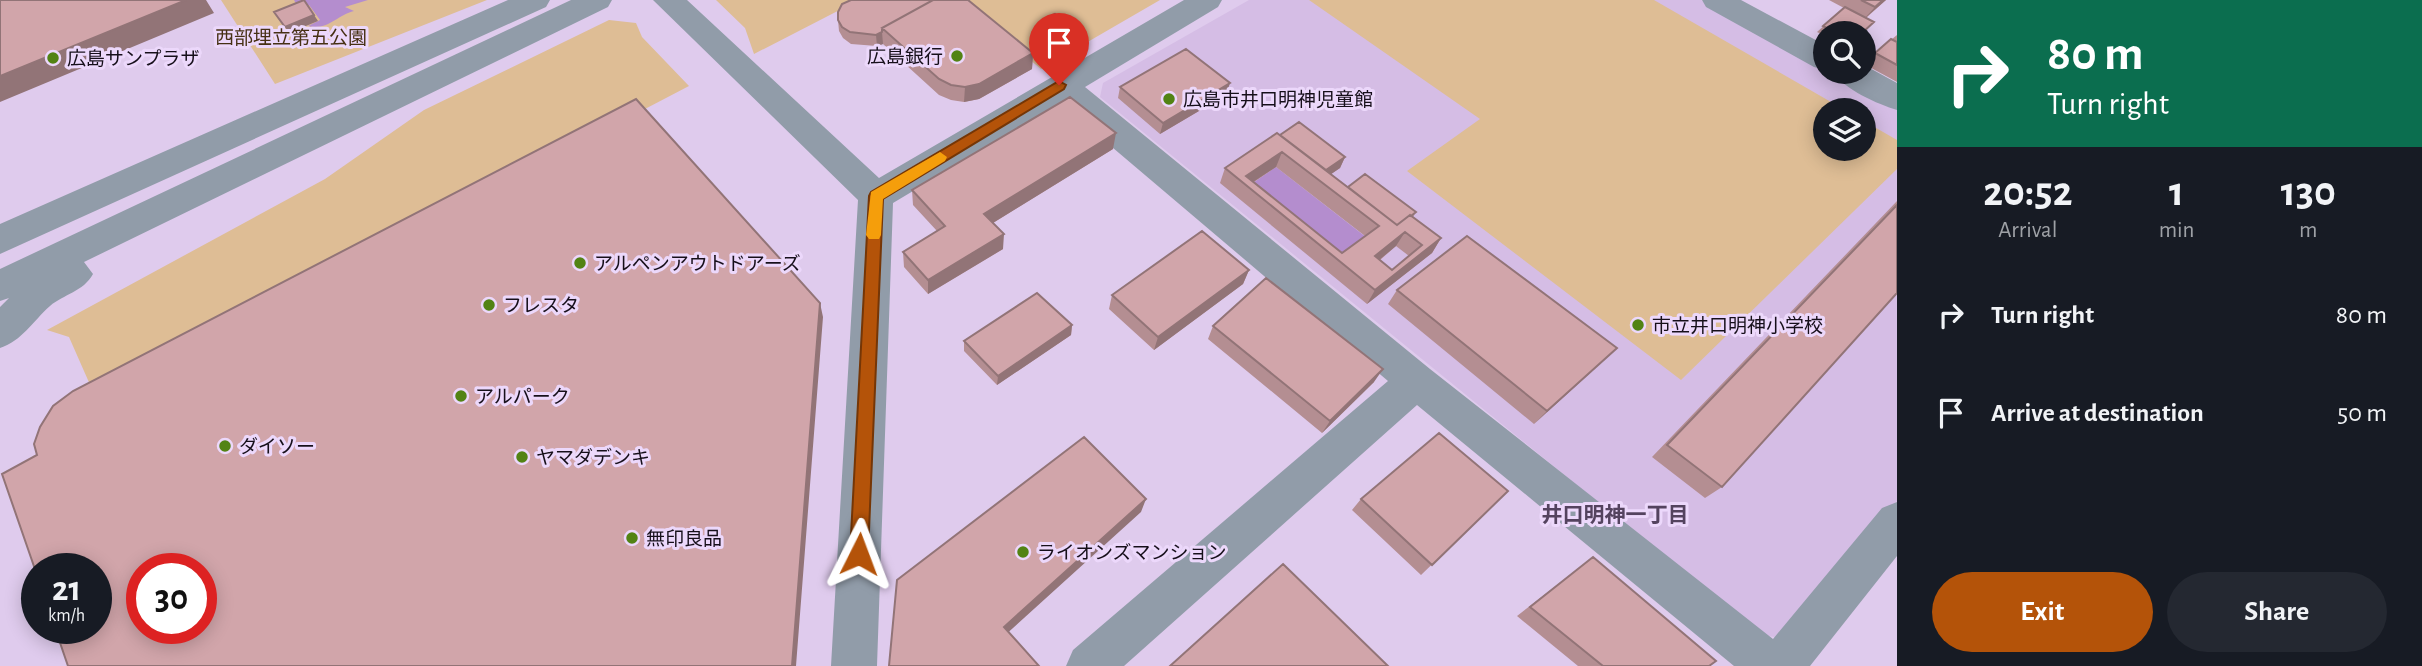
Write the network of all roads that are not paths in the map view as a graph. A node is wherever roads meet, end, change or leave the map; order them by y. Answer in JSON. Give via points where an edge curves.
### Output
{"nodes":[{"id":1,"x":535,"y":0,"type":"edge"},
{"id":2,"x":597,"y":0,"type":"edge"},
{"id":3,"x":668,"y":0,"type":"edge"},
{"id":4,"x":1207,"y":0,"type":"edge"},
{"id":5,"x":1738,"y":4,"type":"edge"},
{"id":6,"x":1813,"y":51,"type":"edge"},
{"id":7,"x":1873,"y":84,"type":"edge"},
{"id":8,"x":1059,"y":85,"type":"junction"},
{"id":9,"x":341,"y":86,"type":"junction"},
{"id":10,"x":1897,"y":97,"type":"edge"},
{"id":11,"x":335,"y":128,"type":"junction"},
{"id":12,"x":876,"y":196,"type":"junction"},
{"id":13,"x":0,"y":214,"type":"edge"},
{"id":14,"x":0,"y":240,"type":"edge"},
{"id":15,"x":0,"y":286,"type":"edge"},
{"id":16,"x":0,"y":332,"type":"edge"},
{"id":17,"x":1416,"y":381,"type":"junction"},
{"id":18,"x":1897,"y":522,"type":"edge"},
{"id":19,"x":854,"y":666,"type":"edge"},
{"id":20,"x":1089,"y":666,"type":"edge"},
{"id":21,"x":1770,"y":666,"type":"edge"},
{"id":22,"x":1781,"y":666,"type":"edge"}],
"edges":[{"from":1,"to":9,"type":"street"},
{"from":2,"to":11,"type":"street"},
{"from":3,"to":12,"type":"street"},
{"from":4,"to":8,"type":"street"},
{"from":5,"to":6,"type":"street"},
{"from":7,"to":10,"type":"street"},
{"from":8,"to":12,"type":"street"},
{"from":8,"to":17,"type":"street"},
{"from":9,"to":13,"type":"street","via":[[273,105],[69,193]]},
{"from":9,"to":14,"type":"street"},
{"from":11,"to":15,"type":"street"},
{"from":11,"to":16,"type":"street","via":[[38,294]]},
{"from":12,"to":19,"type":"street"},
{"from":17,"to":20,"type":"street"},
{"from":17,"to":21,"type":"street"},
{"from":18,"to":22,"type":"street"}]}
